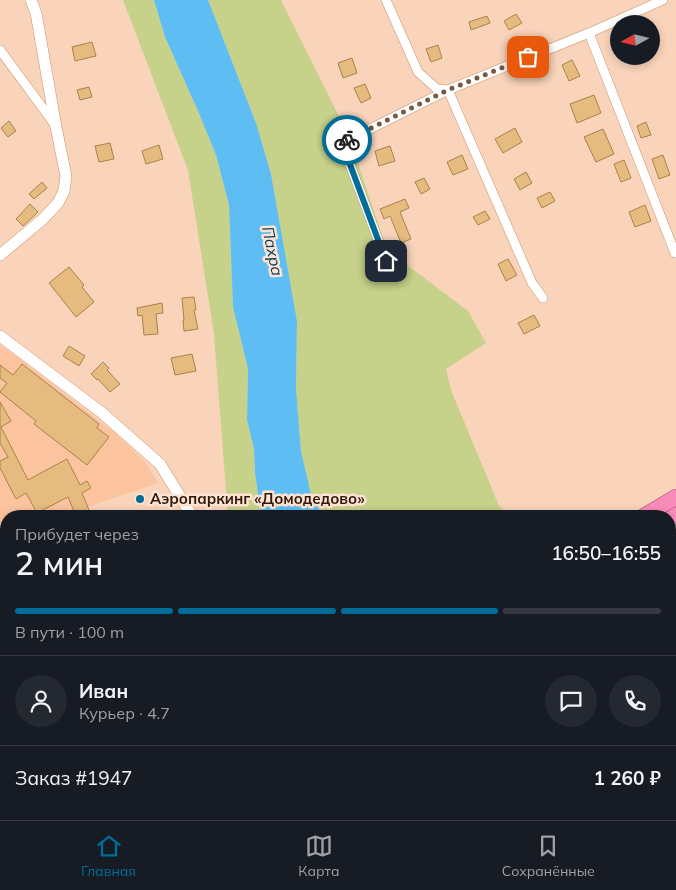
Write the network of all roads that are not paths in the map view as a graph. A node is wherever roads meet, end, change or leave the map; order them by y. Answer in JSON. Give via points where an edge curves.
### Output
{"nodes":[{"id":1,"x":31,"y":0,"type":"edge"},
{"id":2,"x":386,"y":0,"type":"edge"},
{"id":3,"x":662,"y":0,"type":"edge"},
{"id":4,"x":589,"y":33,"type":"junction"},
{"id":5,"x":0,"y":50,"type":"edge"},
{"id":6,"x":448,"y":90,"type":"junction"},
{"id":7,"x":56,"y":126,"type":"junction"},
{"id":8,"x":1,"y":251,"type":"edge"},
{"id":9,"x":675,"y":253,"type":"edge"},
{"id":10,"x":386,"y":261,"type":"dead end"},
{"id":11,"x":543,"y":298,"type":"dead end"},
{"id":12,"x":0,"y":336,"type":"edge"},
{"id":13,"x":676,"y":497,"type":"edge"},
{"id":14,"x":188,"y":510,"type":"edge"},
{"id":15,"x":654,"y":510,"type":"edge"}],
"edges":[{"from":1,"to":7,"type":"street"},
{"from":2,"to":6,"type":"street","via":[[418,72],[437,88]]},
{"from":3,"to":4,"type":"street"},
{"from":4,"to":6,"type":"street"},
{"from":4,"to":9,"type":"street"},
{"from":5,"to":7,"type":"street"},
{"from":6,"to":10,"type":"street","via":[[342,143]]},
{"from":6,"to":11,"type":"street","via":[[532,283]]},
{"from":7,"to":8,"type":"street","via":[[66,176],[64,191],[48,214]]},
{"from":12,"to":14,"type":"street","via":[[101,412],[160,464]]},
{"from":13,"to":15,"type":"highway"}]}
